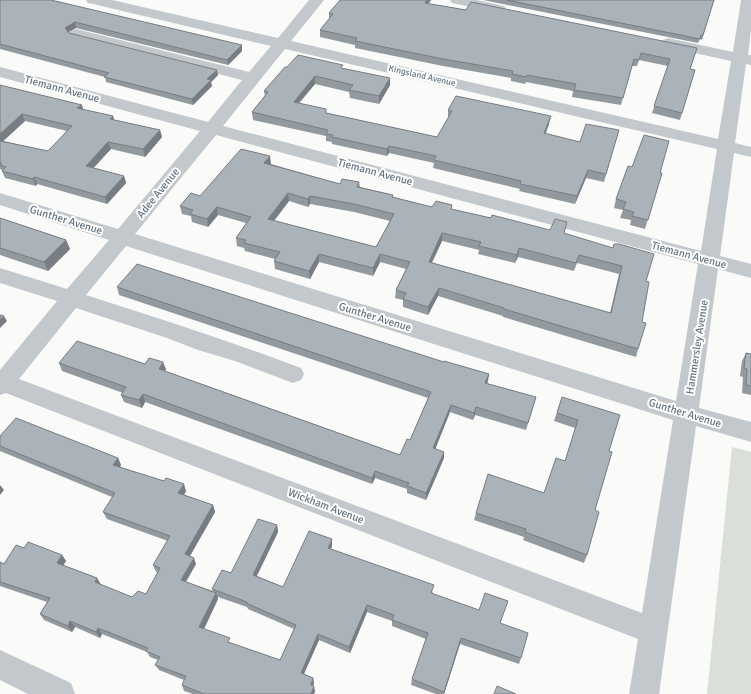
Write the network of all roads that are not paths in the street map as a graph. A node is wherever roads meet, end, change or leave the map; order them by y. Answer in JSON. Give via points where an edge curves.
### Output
{"nodes":[{"id":1,"x":93,"y":0,"type":"edge"},
{"id":2,"x":316,"y":0,"type":"edge"},
{"id":3,"x":457,"y":0,"type":"edge"},
{"id":4,"x":748,"y":0,"type":"edge"},
{"id":5,"x":511,"y":11,"type":"edge"},
{"id":6,"x":76,"y":34,"type":"edge"},
{"id":7,"x":656,"y":41,"type":"edge"},
{"id":8,"x":281,"y":43,"type":"junction"},
{"id":9,"x":745,"y":59,"type":"edge"},
{"id":10,"x":0,"y":72,"type":"edge"},
{"id":11,"x":253,"y":78,"type":"junction"},
{"id":12,"x":212,"y":128,"type":"junction"},
{"id":13,"x":726,"y":146,"type":"junction"},
{"id":14,"x":751,"y":152,"type":"edge"},
{"id":15,"x":0,"y":199,"type":"edge"},
{"id":16,"x":122,"y":237,"type":"junction"},
{"id":17,"x":710,"y":261,"type":"junction"},
{"id":18,"x":751,"y":271,"type":"edge"},
{"id":19,"x":0,"y":275,"type":"edge"},
{"id":20,"x":72,"y":299,"type":"junction"},
{"id":21,"x":293,"y":374,"type":"dead end"},
{"id":22,"x":1,"y":383,"type":"edge"},
{"id":23,"x":686,"y":414,"type":"junction"},
{"id":24,"x":751,"y":432,"type":"edge"},
{"id":25,"x":653,"y":631,"type":"junction"},
{"id":26,"x":0,"y":665,"type":"edge"},
{"id":27,"x":60,"y":694,"type":"edge"},
{"id":28,"x":644,"y":694,"type":"edge"}],
"edges":[{"from":1,"to":8,"type":"street","name":"Kingsland Avenue"},
{"from":2,"to":8,"type":"street","name":"Adee Avenue"},
{"from":3,"to":5,"type":"street"},
{"from":4,"to":9,"type":"street","name":"Hammersley Avenue"},
{"from":6,"to":11,"type":"street"},
{"from":7,"to":9,"type":"street"},
{"from":8,"to":11,"type":"street","name":"Adee Avenue"},
{"from":8,"to":13,"type":"street","name":"Kingsland Avenue"},
{"from":9,"to":13,"type":"street","name":"Hammersley Avenue"},
{"from":10,"to":12,"type":"street","name":"Tiemann Avenue"},
{"from":11,"to":12,"type":"street","name":"Adee Avenue"},
{"from":12,"to":16,"type":"street","name":"Adee Avenue"},
{"from":12,"to":17,"type":"street","name":"Tiemann Avenue"},
{"from":13,"to":14,"type":"street","name":"Kingsland Avenue"},
{"from":13,"to":17,"type":"street","name":"Hammersley Avenue"},
{"from":15,"to":16,"type":"street","name":"Gunther Avenue"},
{"from":16,"to":20,"type":"street","name":"Adee Avenue"},
{"from":16,"to":23,"type":"street","name":"Gunther Avenue"},
{"from":17,"to":18,"type":"street","name":"Tiemann Avenue"},
{"from":17,"to":23,"type":"street","name":"Hammersley Avenue"},
{"from":19,"to":20,"type":"street"},
{"from":20,"to":21,"type":"street","via":[[241,354]]},
{"from":20,"to":22,"type":"street","name":"Adee Avenue"},
{"from":22,"to":25,"type":"street","name":"Wickham Avenue"},
{"from":23,"to":24,"type":"street","name":"Gunther Avenue"},
{"from":23,"to":25,"type":"street","name":"Hammersley Avenue"},
{"from":25,"to":28,"type":"street","name":"Hammersley Avenue"},
{"from":26,"to":27,"type":"street"}]}
